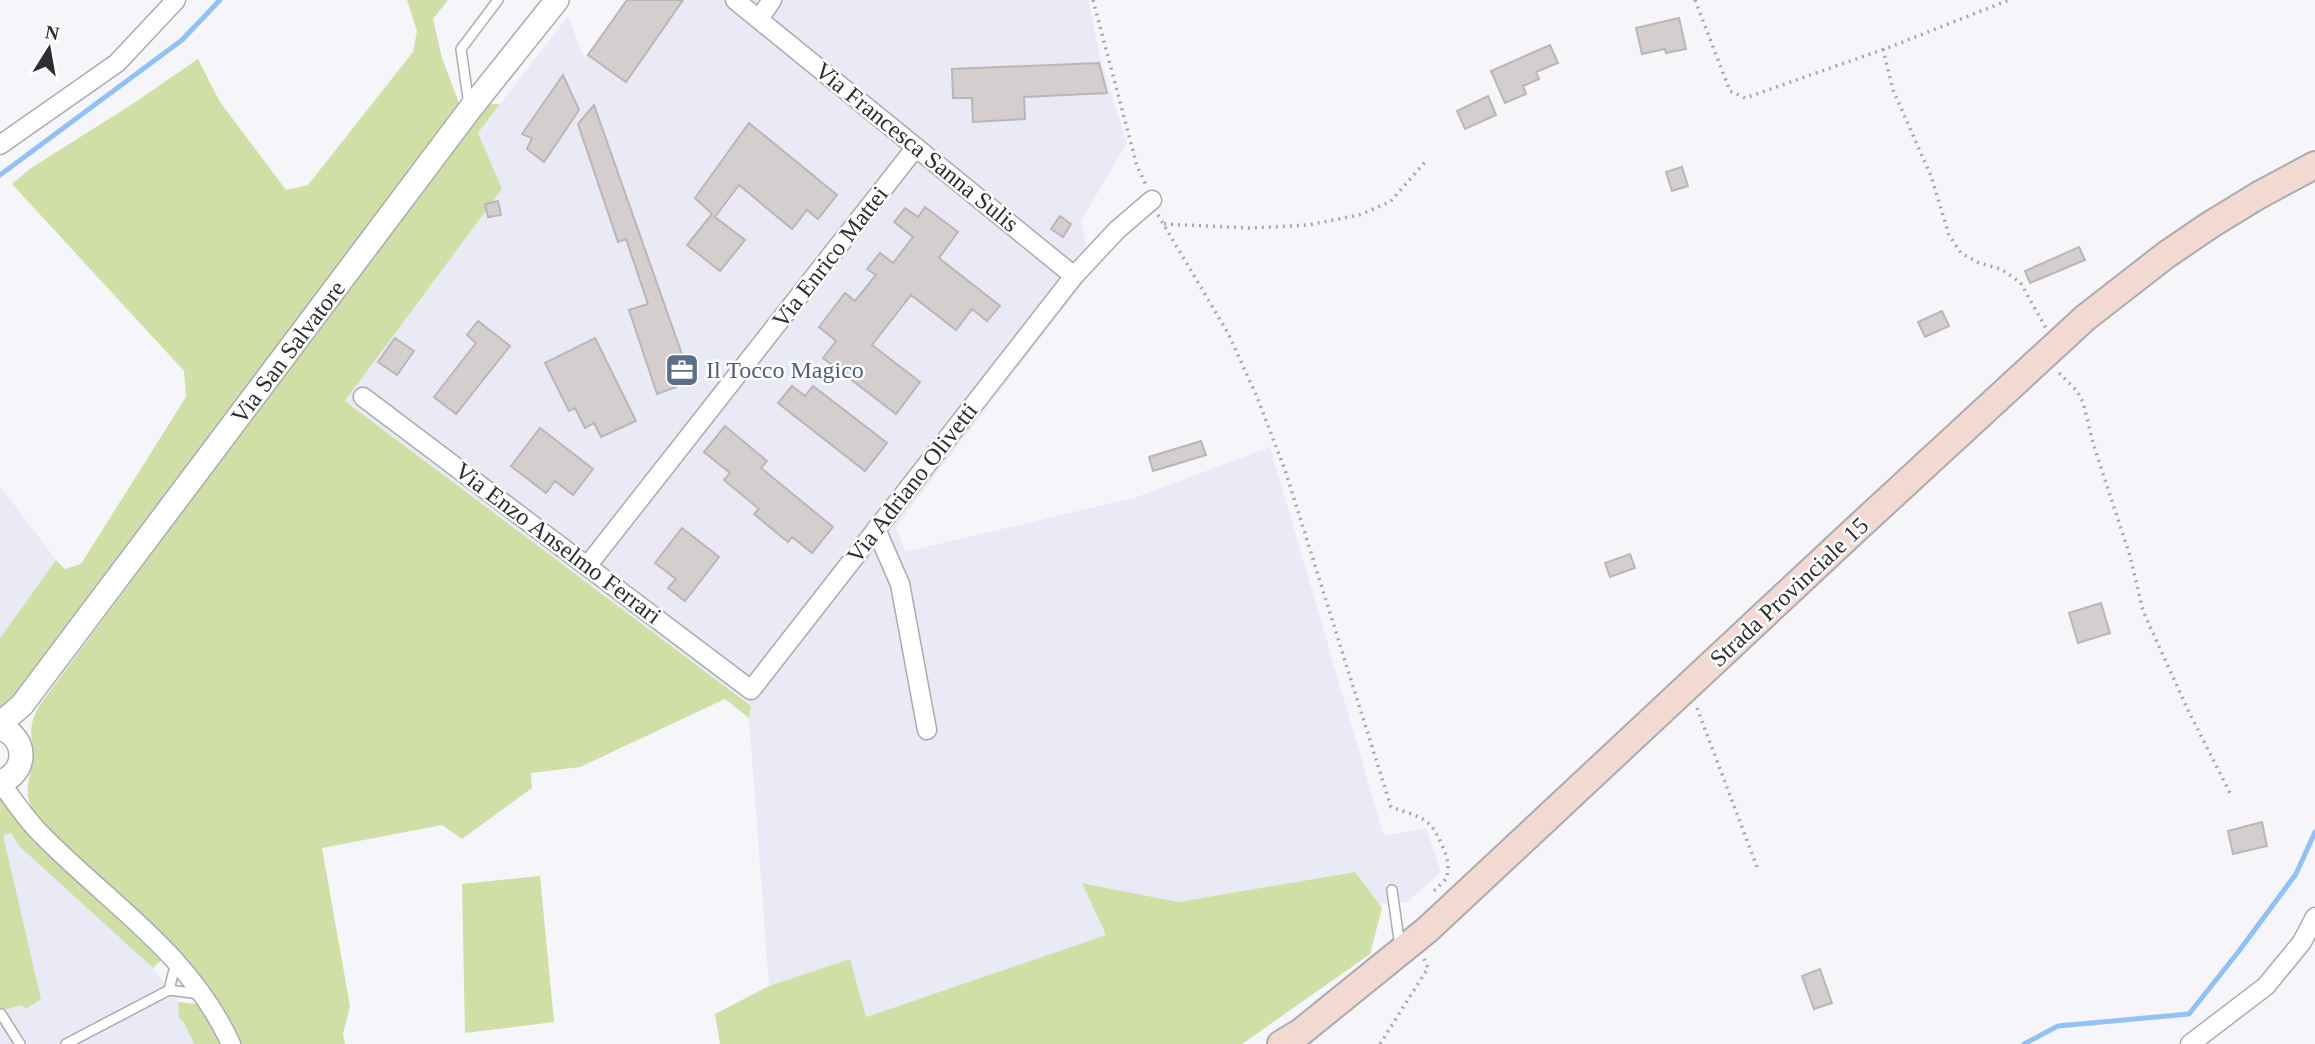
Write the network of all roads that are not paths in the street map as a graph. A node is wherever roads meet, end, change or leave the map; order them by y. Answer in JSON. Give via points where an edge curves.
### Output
{"nodes":[{"id":1,"x":176,"y":0,"type":"edge"},
{"id":2,"x":498,"y":0,"type":"edge"},
{"id":3,"x":557,"y":0,"type":"edge"},
{"id":4,"x":735,"y":0,"type":"edge"},
{"id":5,"x":772,"y":0,"type":"edge"},
{"id":6,"x":758,"y":19,"type":"junction"},
{"id":7,"x":470,"y":108,"type":"junction"},
{"id":8,"x":0,"y":145,"type":"edge"},
{"id":9,"x":916,"y":147,"type":"junction"},
{"id":10,"x":2315,"y":164,"type":"edge"},
{"id":11,"x":1152,"y":200,"type":"road end"},
{"id":12,"x":1074,"y":276,"type":"junction"},
{"id":13,"x":363,"y":397,"type":"dead end"},
{"id":14,"x":876,"y":529,"type":"junction"},
{"id":15,"x":588,"y":565,"type":"junction"},
{"id":16,"x":751,"y":690,"type":"joint"},
{"id":17,"x":22,"y":705,"type":"junction"},
{"id":18,"x":0,"y":726,"type":"edge"},
{"id":19,"x":927,"y":730,"type":"dead end"},
{"id":20,"x":18,"y":743,"type":"junction"},
{"id":21,"x":0,"y":782,"type":"edge"},
{"id":22,"x":1392,"y":890,"type":"dead end"},
{"id":23,"x":2315,"y":917,"type":"edge"},
{"id":24,"x":1408,"y":946,"type":"junction"},
{"id":25,"x":176,"y":961,"type":"junction"},
{"id":26,"x":169,"y":990,"type":"junction"},
{"id":27,"x":200,"y":994,"type":"junction"},
{"id":28,"x":1,"y":1014,"type":"edge"},
{"id":29,"x":20,"y":1044,"type":"edge"},
{"id":30,"x":66,"y":1044,"type":"edge"},
{"id":31,"x":231,"y":1044,"type":"edge"},
{"id":32,"x":1281,"y":1044,"type":"edge"},
{"id":33,"x":2190,"y":1044,"type":"edge"}],
"edges":[{"from":1,"to":8,"type":"street","via":[[117,63]]},
{"from":2,"to":7,"type":"lane","via":[[461,49]]},
{"from":3,"to":7,"type":"street","name":"Via San Salvatore"},
{"from":4,"to":6,"type":"street","name":"Via Francesca Sanna Sulis"},
{"from":5,"to":6,"type":"street"},
{"from":6,"to":9,"type":"street","name":"Via Francesca Sanna Sulis"},
{"from":7,"to":17,"type":"street","name":"Via San Salvatore"},
{"from":9,"to":12,"type":"street","name":"Via Francesca Sanna Sulis"},
{"from":9,"to":15,"type":"street","name":"Via Enrico Mattei"},
{"from":10,"to":24,"type":"main road","name":"Strada Provinciale 15","via":[[2259,195],[2115,293]]},
{"from":11,"to":12,"type":"street","name":"Via Adriano Olivetti"},
{"from":12,"to":14,"type":"street","name":"Via Adriano Olivetti"},
{"from":13,"to":15,"type":"street","name":"Via Enzo Anselmo Ferrari"},
{"from":14,"to":16,"type":"street","name":"Via Adriano Olivetti"},
{"from":14,"to":19,"type":"street","via":[[900,584]]},
{"from":15,"to":16,"type":"street","name":"Via Enzo Anselmo Ferrari"},
{"from":17,"to":18,"type":"street","name":"Via San Salvatore"},
{"from":17,"to":20,"type":"street"},
{"from":18,"to":20,"type":"street"},
{"from":20,"to":21,"type":"street","via":[[21,762],[11,777]]},
{"from":21,"to":25,"type":"street","via":[[39,832]]},
{"from":22,"to":24,"type":"lane"},
{"from":23,"to":33,"type":"street","via":[[2302,942],[2266,986]]},
{"from":24,"to":32,"type":"main road","name":"Strada Provinciale 15"},
{"from":25,"to":26,"type":"lane"},
{"from":25,"to":27,"type":"street"},
{"from":26,"to":27,"type":"lane"},
{"from":26,"to":30,"type":"lane"},
{"from":27,"to":31,"type":"street"},
{"from":28,"to":29,"type":"lane"}]}
